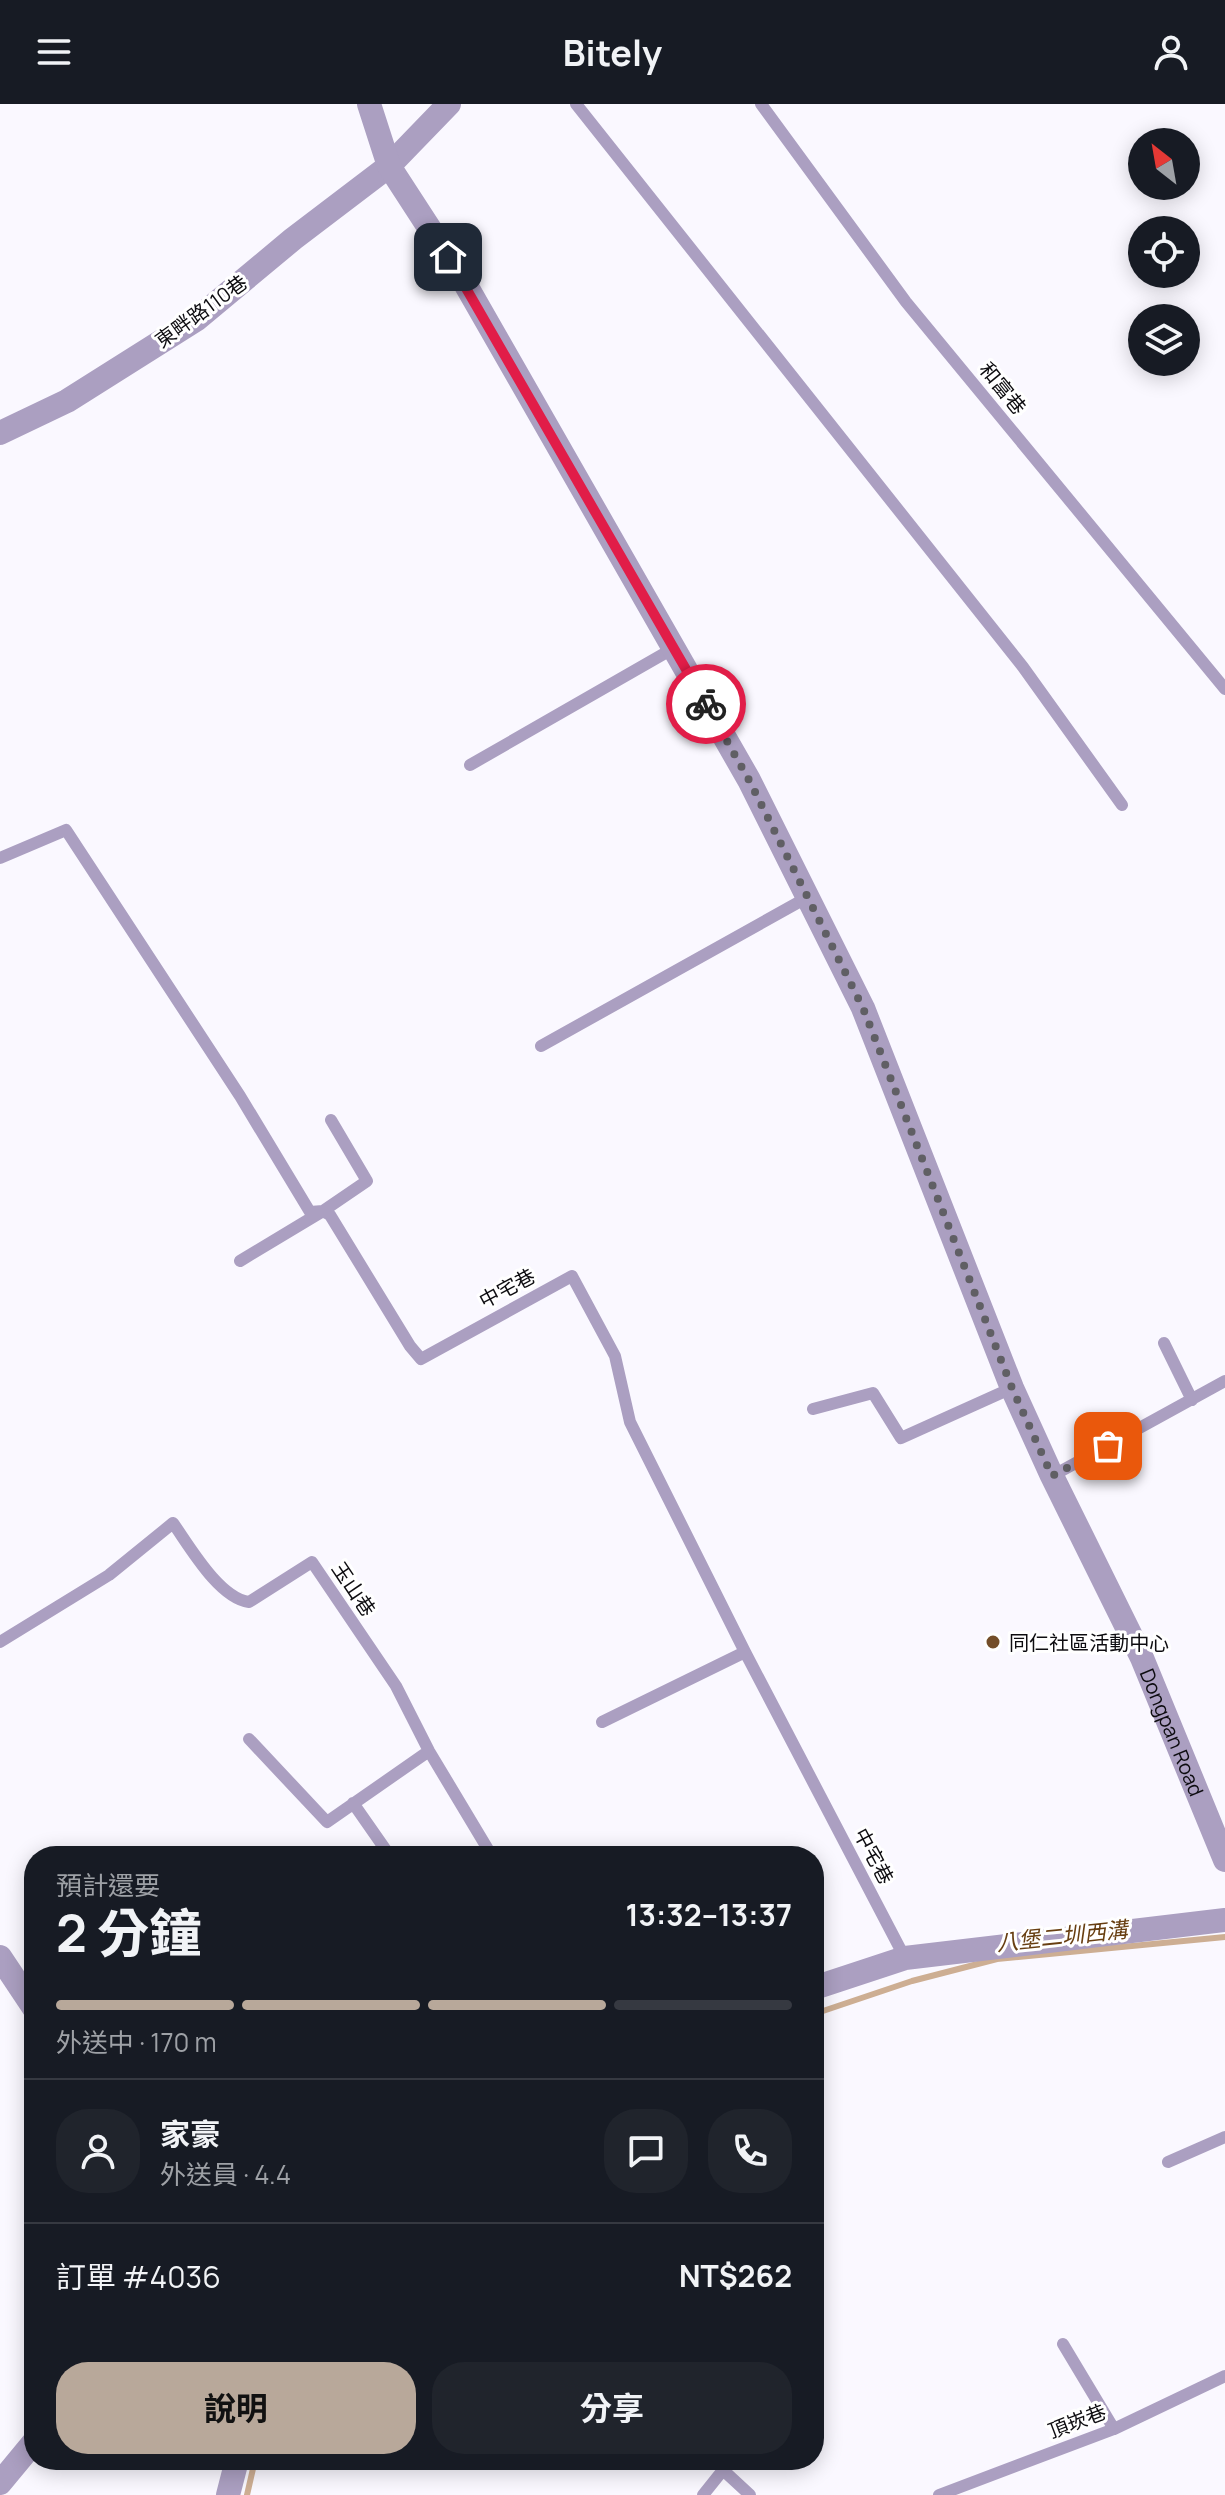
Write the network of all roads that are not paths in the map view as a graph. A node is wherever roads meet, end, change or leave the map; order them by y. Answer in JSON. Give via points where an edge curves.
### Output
{"nodes":[{"id":1,"x":369,"y":104,"type":"edge"},
{"id":2,"x":449,"y":104,"type":"edge"},
{"id":3,"x":576,"y":104,"type":"edge"},
{"id":4,"x":761,"y":104,"type":"edge"},
{"id":5,"x":389,"y":166,"type":"junction"},
{"id":6,"x":0,"y":433,"type":"edge"},
{"id":7,"x":674,"y":648,"type":"junction"},
{"id":8,"x":1225,"y":689,"type":"edge"},
{"id":9,"x":470,"y":765,"type":"dead end"},
{"id":10,"x":1122,"y":805,"type":"dead end"},
{"id":11,"x":0,"y":858,"type":"edge"},
{"id":12,"x":808,"y":897,"type":"junction"},
{"id":13,"x":541,"y":1046,"type":"dead end"},
{"id":14,"x":331,"y":1120,"type":"dead end"},
{"id":15,"x":323,"y":1211,"type":"junction"},
{"id":16,"x":240,"y":1261,"type":"dead end"},
{"id":17,"x":1164,"y":1343,"type":"dead end"},
{"id":18,"x":1225,"y":1381,"type":"edge"},
{"id":19,"x":1012,"y":1388,"type":"junction"},
{"id":20,"x":1192,"y":1400,"type":"junction"},
{"id":21,"x":813,"y":1409,"type":"dead end"},
{"id":22,"x":1052,"y":1476,"type":"junction"},
{"id":23,"x":0,"y":1642,"type":"edge"},
{"id":24,"x":745,"y":1652,"type":"junction"},
{"id":25,"x":602,"y":1722,"type":"dead end"},
{"id":26,"x":249,"y":1739,"type":"dead end"},
{"id":27,"x":429,"y":1751,"type":"junction"},
{"id":28,"x":353,"y":1803,"type":"junction"},
{"id":29,"x":383,"y":1846,"type":"edge"},
{"id":30,"x":486,"y":1846,"type":"edge"},
{"id":31,"x":1225,"y":1860,"type":"edge"},
{"id":32,"x":1225,"y":1920,"type":"edge"},
{"id":33,"x":0,"y":1957,"type":"edge"},
{"id":34,"x":905,"y":1958,"type":"junction"},
{"id":35,"x":824,"y":1985,"type":"edge"},
{"id":36,"x":24,"y":1993,"type":"edge"},
{"id":37,"x":1225,"y":2137,"type":"edge"},
{"id":38,"x":1168,"y":2162,"type":"dead end"},
{"id":39,"x":1063,"y":2344,"type":"dead end"},
{"id":40,"x":1225,"y":2376,"type":"edge"},
{"id":41,"x":1114,"y":2429,"type":"junction"},
{"id":42,"x":24,"y":2454,"type":"edge"},
{"id":43,"x":234,"y":2470,"type":"edge"},
{"id":44,"x":0,"y":2483,"type":"edge"},
{"id":45,"x":228,"y":2495,"type":"edge"},
{"id":46,"x":703,"y":2495,"type":"edge"},
{"id":47,"x":750,"y":2495,"type":"edge"},
{"id":48,"x":939,"y":2495,"type":"edge"}],
"edges":[{"from":1,"to":5,"type":"street","name":"Dongpan Road"},
{"from":2,"to":5,"type":"street","name":"東畔路110巷"},
{"from":3,"to":10,"type":"lane","via":[[1023,667]]},
{"from":4,"to":8,"type":"lane","name":"和富巷","via":[[906,302]]},
{"from":5,"to":6,"type":"street","name":"東畔路110巷","via":[[197,319],[67,401]]},
{"from":5,"to":7,"type":"street","name":"Dongpan Road","via":[[463,280]]},
{"from":7,"to":9,"type":"lane"},
{"from":7,"to":12,"type":"street","name":"Dongpan Road"},
{"from":11,"to":15,"type":"lane","name":"中宅巷","via":[[66,830],[310,1212]]},
{"from":12,"to":13,"type":"lane"},
{"from":12,"to":19,"type":"street","name":"Dongpan Road","via":[[863,1008]]},
{"from":14,"to":15,"type":"lane","via":[[367,1181]]},
{"from":15,"to":16,"type":"lane"},
{"from":15,"to":24,"type":"lane","name":"中宅巷","via":[[421,1359],[572,1276],[615,1356],[630,1422]]},
{"from":17,"to":20,"type":"lane"},
{"from":18,"to":20,"type":"lane"},
{"from":19,"to":21,"type":"lane","via":[[901,1438],[873,1393]]},
{"from":19,"to":22,"type":"street","name":"Dongpan Road"},
{"from":20,"to":22,"type":"lane"},
{"from":22,"to":31,"type":"street","name":"Dongpan Road","via":[[1142,1658]]},
{"from":23,"to":27,"type":"lane","name":"玉山巷","via":[[109,1575],[173,1523],[209,1574],[238,1601],[249,1602],[312,1562],[396,1686]]},
{"from":24,"to":25,"type":"lane"},
{"from":24,"to":34,"type":"lane","name":"中宅巷"},
{"from":26,"to":28,"type":"lane","via":[[327,1822]]},
{"from":27,"to":28,"type":"lane"},
{"from":27,"to":30,"type":"lane","name":"玉山巷"},
{"from":28,"to":29,"type":"lane"},
{"from":32,"to":34,"type":"street"},
{"from":33,"to":36,"type":"street"},
{"from":34,"to":35,"type":"street"},
{"from":37,"to":38,"type":"lane"},
{"from":39,"to":41,"type":"lane"},
{"from":40,"to":41,"type":"lane","name":"頂崁巷"},
{"from":41,"to":48,"type":"lane","name":"頂崁巷"},
{"from":42,"to":44,"type":"street"},
{"from":43,"to":45,"type":"street"},
{"from":46,"to":47,"type":"lane","via":[[723,2470]]}]}
